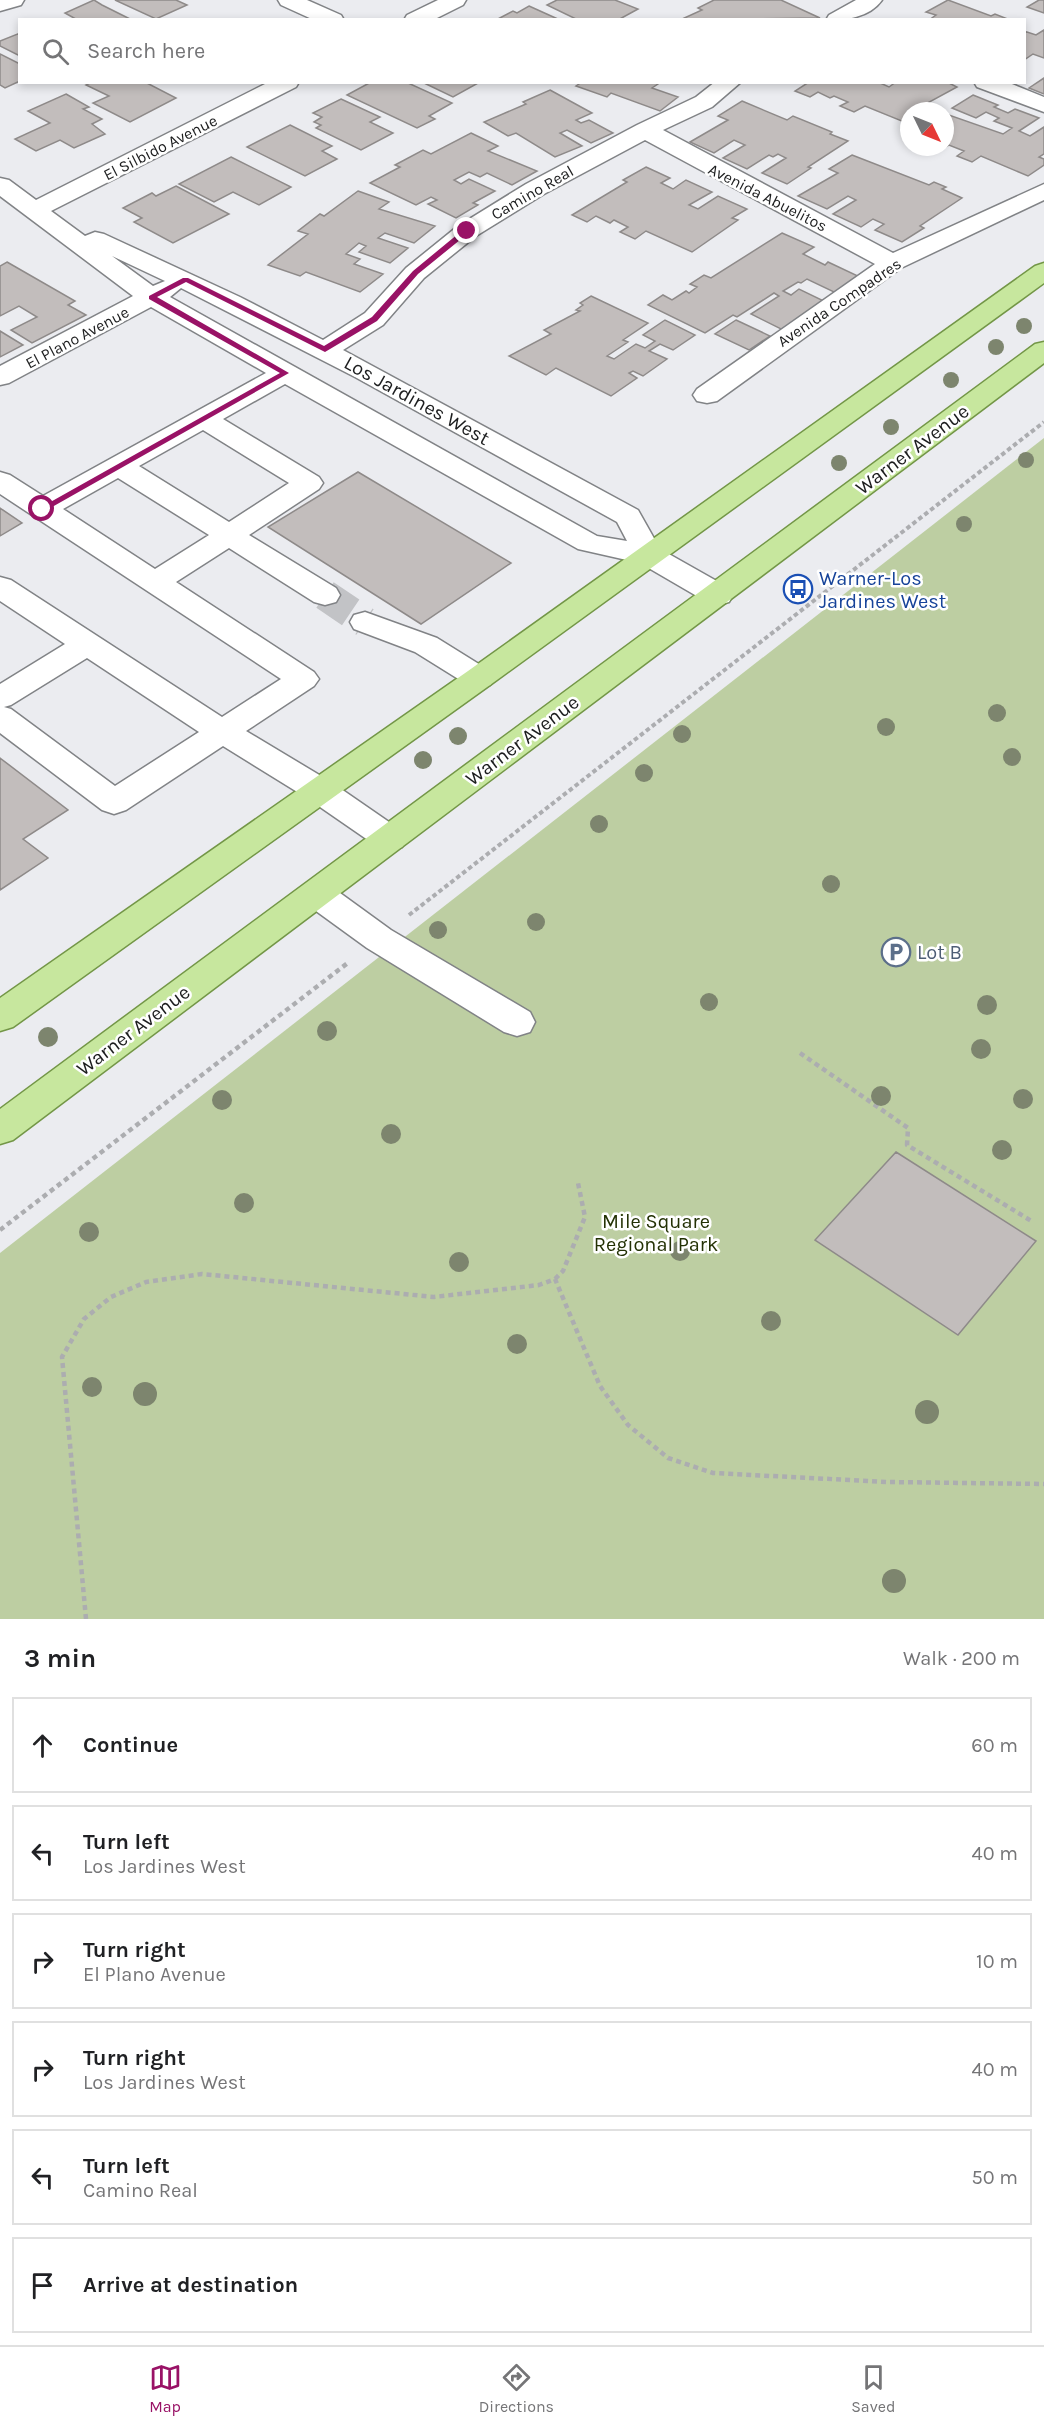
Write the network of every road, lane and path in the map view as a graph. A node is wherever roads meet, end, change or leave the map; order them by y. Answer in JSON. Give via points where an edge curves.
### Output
{"nodes":[{"id":1,"x":13,"y":0,"type":"edge"},
{"id":2,"x":289,"y":0,"type":"edge"},
{"id":3,"x":455,"y":0,"type":"edge"},
{"id":4,"x":871,"y":0,"type":"edge"},
{"id":5,"x":0,"y":5,"type":"edge"},
{"id":6,"x":329,"y":18,"type":"edge"},
{"id":7,"x":419,"y":18,"type":"edge"},
{"id":8,"x":840,"y":18,"type":"edge"},
{"id":9,"x":284,"y":84,"type":"edge"},
{"id":10,"x":727,"y":84,"type":"edge"},
{"id":11,"x":990,"y":84,"type":"edge"},
{"id":12,"x":1044,"y":105,"type":"edge"},
{"id":13,"x":645,"y":130,"type":"junction"},
{"id":14,"x":0,"y":185,"type":"edge"},
{"id":15,"x":1044,"y":192,"type":"edge"},
{"id":16,"x":33,"y":211,"type":"junction"},
{"id":17,"x":892,"y":263,"type":"junction"},
{"id":18,"x":1044,"y":271,"type":"edge"},
{"id":19,"x":186,"y":279,"type":"junction"},
{"id":20,"x":152,"y":297,"type":"junction"},
{"id":21,"x":325,"y":350,"type":"junction"},
{"id":22,"x":1044,"y":350,"type":"edge"},
{"id":23,"x":285,"y":373,"type":"junction"},
{"id":24,"x":0,"y":377,"type":"edge"},
{"id":25,"x":707,"y":394,"type":"dead end"},
{"id":26,"x":203,"y":419,"type":"junction"},
{"id":27,"x":1044,"y":422,"type":"edge"},
{"id":28,"x":119,"y":466,"type":"junction"},
{"id":29,"x":0,"y":481,"type":"edge"},
{"id":30,"x":42,"y":509,"type":"junction"},
{"id":31,"x":229,"y":535,"type":"junction"},
{"id":32,"x":649,"y":555,"type":"junction"},
{"id":33,"x":156,"y":582,"type":"junction"},
{"id":34,"x":0,"y":586,"type":"edge"},
{"id":35,"x":325,"y":595,"type":"tunnel mouth"},
{"id":36,"x":718,"y":595,"type":"junction"},
{"id":37,"x":365,"y":622,"type":"tunnel mouth"},
{"id":38,"x":87,"y":644,"type":"junction"},
{"id":39,"x":479,"y":678,"type":"junction"},
{"id":40,"x":0,"y":698,"type":"edge"},
{"id":41,"x":0,"y":717,"type":"edge"},
{"id":42,"x":221,"y":732,"type":"junction"},
{"id":43,"x":319,"y":790,"type":"junction"},
{"id":44,"x":390,"y":839,"type":"junction"},
{"id":45,"x":317,"y":894,"type":"junction"},
{"id":46,"x":379,"y":939,"type":"junction"},
{"id":47,"x":0,"y":1017,"type":"edge"},
{"id":48,"x":517,"y":1022,"type":"dead end"},
{"id":49,"x":800,"y":1053,"type":"dead end"},
{"id":50,"x":0,"y":1129,"type":"edge"},
{"id":51,"x":578,"y":1183,"type":"dead end"},
{"id":52,"x":1033,"y":1222,"type":"dead end"},
{"id":53,"x":0,"y":1230,"type":"edge"},
{"id":54,"x":555,"y":1279,"type":"junction"},
{"id":55,"x":1044,"y":1484,"type":"edge"},
{"id":56,"x":86,"y":1619,"type":"edge"}],
"edges":[{"from":1,"to":5,"type":"street"},
{"from":2,"to":6,"type":"street"},
{"from":3,"to":7,"type":"street"},
{"from":4,"to":8,"type":"street"},
{"from":9,"to":16,"type":"street","name":"El Silbido Avenue"},
{"from":10,"to":13,"type":"street","name":"Camino Real","via":[[704,102]]},
{"from":11,"to":12,"type":"street"},
{"from":13,"to":17,"type":"street","name":"Avenida Abuelitos","via":[[725,177],[802,213]]},
{"from":13,"to":21,"type":"street","name":"Camino Real","via":[[467,231],[415,273],[374,319]]},
{"from":14,"to":16,"type":"street","name":"Los Jardines West"},
{"from":15,"to":17,"type":"street","name":"Avenida Compadres"},
{"from":16,"to":19,"type":"street","name":"Los Jardines West"},
{"from":16,"to":20,"type":"street","name":"Los Jardines West"},
{"from":17,"to":25,"type":"street","name":"Avenida Compadres"},
{"from":18,"to":32,"type":"main road"},
{"from":19,"to":20,"type":"street","name":"El Plano Avenue"},
{"from":19,"to":21,"type":"street","name":"Los Jardines West"},
{"from":20,"to":23,"type":"street","name":"Los Jardines West"},
{"from":20,"to":24,"type":"street","name":"El Plano Avenue"},
{"from":21,"to":32,"type":"street","name":"Los Jardines West","via":[[628,516]]},
{"from":22,"to":36,"type":"main road","name":"Warner Avenue"},
{"from":23,"to":26,"type":"street"},
{"from":23,"to":32,"type":"street","name":"Los Jardines West","via":[[588,543]]},
{"from":26,"to":28,"type":"street"},
{"from":26,"to":31,"type":"street","via":[[309,483]]},
{"from":27,"to":46,"type":"path"},
{"from":28,"to":30,"type":"street"},
{"from":28,"to":31,"type":"street"},
{"from":29,"to":30,"type":"street"},
{"from":30,"to":33,"type":"street"},
{"from":31,"to":33,"type":"street"},
{"from":31,"to":35,"type":"street"},
{"from":32,"to":36,"type":"street","name":"Los Jardines West"},
{"from":32,"to":39,"type":"main road"},
{"from":33,"to":42,"type":"street","via":[[303,679]]},
{"from":34,"to":38,"type":"street"},
{"from":36,"to":44,"type":"main road","name":"Warner Avenue"},
{"from":37,"to":39,"type":"street","via":[[426,645]]},
{"from":38,"to":40,"type":"street"},
{"from":38,"to":42,"type":"street"},
{"from":39,"to":43,"type":"main road"},
{"from":41,"to":42,"type":"street","via":[[114,802]]},
{"from":42,"to":43,"type":"street"},
{"from":43,"to":44,"type":"street"},
{"from":43,"to":47,"type":"main road"},
{"from":44,"to":45,"type":"main road","name":"Warner Avenue"},
{"from":45,"to":46,"type":"street"},
{"from":45,"to":50,"type":"main road","name":"Warner Avenue"},
{"from":46,"to":48,"type":"street"},
{"from":46,"to":53,"type":"path"},
{"from":49,"to":52,"type":"path","via":[[908,1128],[907,1145]]},
{"from":51,"to":54,"type":"path","via":[[585,1217],[563,1270]]},
{"from":54,"to":55,"type":"path","via":[[600,1386],[628,1425],[668,1458],[713,1473],[888,1482]]},
{"from":54,"to":56,"type":"path","via":[[539,1285],[434,1298],[202,1274],[146,1282],[111,1297],[84,1319],[62,1357]]}]}
